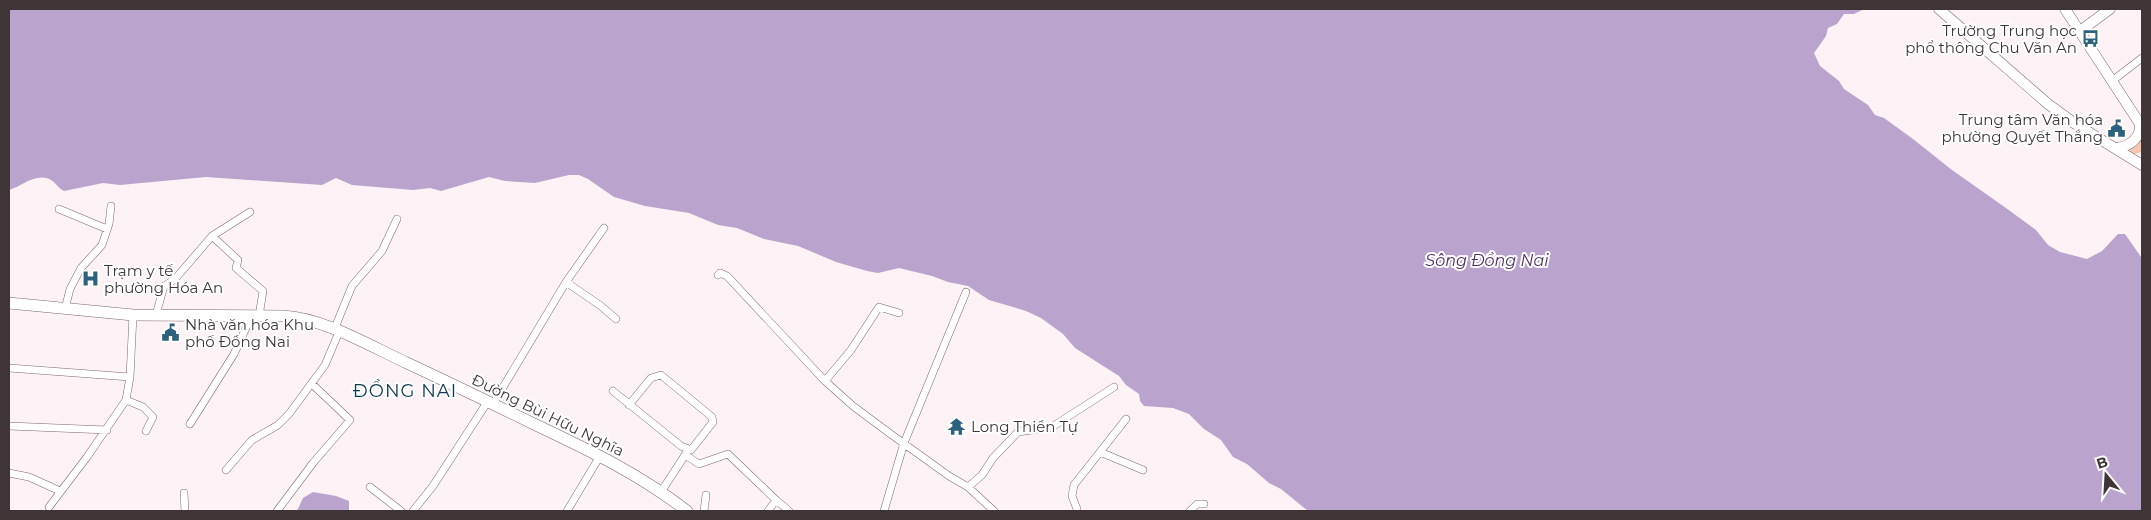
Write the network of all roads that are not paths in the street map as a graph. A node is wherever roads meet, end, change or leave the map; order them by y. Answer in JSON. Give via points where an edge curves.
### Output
{"nodes":[{"id":1,"x":1939,"y":9,"type":"edge"},
{"id":2,"x":2065,"y":9,"type":"edge"},
{"id":3,"x":2110,"y":9,"type":"edge"},
{"id":4,"x":2080,"y":31,"type":"junction"},
{"id":5,"x":2142,"y":58,"type":"edge"},
{"id":6,"x":2112,"y":80,"type":"junction"},
{"id":7,"x":2141,"y":125,"type":"edge"},
{"id":8,"x":2117,"y":148,"type":"junction"},
{"id":9,"x":2142,"y":154,"type":"edge"},
{"id":10,"x":2130,"y":156,"type":"junction"},
{"id":11,"x":2142,"y":165,"type":"edge"},
{"id":12,"x":111,"y":206,"type":"dead end"},
{"id":13,"x":59,"y":209,"type":"dead end"},
{"id":14,"x":250,"y":212,"type":"dead end"},
{"id":15,"x":397,"y":219,"type":"dead end"},
{"id":16,"x":604,"y":228,"type":"dead end"},
{"id":17,"x":107,"y":229,"type":"junction"},
{"id":18,"x":212,"y":236,"type":"junction"},
{"id":19,"x":718,"y":275,"type":"dead end"},
{"id":20,"x":566,"y":282,"type":"junction"},
{"id":21,"x":966,"y":292,"type":"dead end"},
{"id":22,"x":9,"y":303,"type":"edge"},
{"id":23,"x":65,"y":309,"type":"junction"},
{"id":24,"x":899,"y":313,"type":"dead end"},
{"id":25,"x":132,"y":315,"type":"junction"},
{"id":26,"x":156,"y":315,"type":"junction"},
{"id":27,"x":255,"y":316,"type":"junction"},
{"id":28,"x":616,"y":319,"type":"dead end"},
{"id":29,"x":336,"y":331,"type":"junction"},
{"id":30,"x":9,"y":368,"type":"edge"},
{"id":31,"x":130,"y":377,"type":"junction"},
{"id":32,"x":825,"y":381,"type":"junction"},
{"id":33,"x":312,"y":384,"type":"junction"},
{"id":34,"x":1114,"y":388,"type":"dead end"},
{"id":35,"x":613,"y":391,"type":"dead end"},
{"id":36,"x":126,"y":400,"type":"junction"},
{"id":37,"x":491,"y":403,"type":"junction"},
{"id":38,"x":629,"y":405,"type":"junction"},
{"id":39,"x":1126,"y":420,"type":"dead end"},
{"id":40,"x":190,"y":424,"type":"dead end"},
{"id":41,"x":9,"y":426,"type":"edge"},
{"id":42,"x":107,"y":430,"type":"junction"},
{"id":43,"x":146,"y":431,"type":"dead end"},
{"id":44,"x":904,"y":443,"type":"junction"},
{"id":45,"x":687,"y":452,"type":"junction"},
{"id":46,"x":1100,"y":452,"type":"junction"},
{"id":47,"x":600,"y":456,"type":"junction"},
{"id":48,"x":226,"y":470,"type":"dead end"},
{"id":49,"x":1142,"y":470,"type":"dead end"},
{"id":50,"x":9,"y":473,"type":"edge"},
{"id":51,"x":370,"y":487,"type":"dead end"},
{"id":52,"x":968,"y":487,"type":"junction"},
{"id":53,"x":60,"y":491,"type":"junction"},
{"id":54,"x":661,"y":492,"type":"junction"},
{"id":55,"x":184,"y":493,"type":"dead end"},
{"id":56,"x":706,"y":495,"type":"dead end"},
{"id":57,"x":776,"y":500,"type":"junction"},
{"id":58,"x":1204,"y":504,"type":"dead end"},
{"id":59,"x":49,"y":507,"type":"dead end"},
{"id":60,"x":185,"y":511,"type":"edge"},
{"id":61,"x":277,"y":511,"type":"edge"},
{"id":62,"x":401,"y":511,"type":"edge"},
{"id":63,"x":413,"y":511,"type":"edge"},
{"id":64,"x":567,"y":511,"type":"edge"},
{"id":65,"x":687,"y":511,"type":"edge"},
{"id":66,"x":704,"y":511,"type":"edge"},
{"id":67,"x":768,"y":511,"type":"edge"},
{"id":68,"x":789,"y":511,"type":"edge"},
{"id":69,"x":884,"y":511,"type":"edge"},
{"id":70,"x":994,"y":511,"type":"edge"},
{"id":71,"x":1078,"y":511,"type":"edge"},
{"id":72,"x":1190,"y":511,"type":"edge"}],
"edges":[{"from":1,"to":8,"type":"main road","via":[[2048,104]]},
{"from":2,"to":4,"type":"main road"},
{"from":3,"to":4,"type":"main road"},
{"from":4,"to":6,"type":"main road"},
{"from":5,"to":6,"type":"street"},
{"from":6,"to":7,"type":"main road"},
{"from":7,"to":8,"type":"main road","via":[[2134,140]]},
{"from":8,"to":10,"type":"main road"},
{"from":9,"to":10,"type":"main road"},
{"from":10,"to":11,"type":"main road"},
{"from":12,"to":17,"type":"street"},
{"from":13,"to":17,"type":"street"},
{"from":14,"to":18,"type":"street"},
{"from":15,"to":29,"type":"street","via":[[382,250],[352,286]]},
{"from":16,"to":20,"type":"street"},
{"from":17,"to":23,"type":"street","via":[[102,245],[81,268],[70,289]]},
{"from":18,"to":26,"type":"street","via":[[176,279],[164,286]]},
{"from":18,"to":27,"type":"street","via":[[238,260],[236,268],[263,291]]},
{"from":19,"to":32,"type":"street","via":[[728,276]]},
{"from":20,"to":28,"type":"street"},
{"from":20,"to":37,"type":"street"},
{"from":21,"to":44,"type":"street"},
{"from":22,"to":23,"type":"main road","name":"Đường Bùi Hữu Nghĩa"},
{"from":23,"to":25,"type":"main road","name":"Đường Bùi Hữu Nghĩa"},
{"from":24,"to":32,"type":"street","via":[[879,307],[851,350]]},
{"from":25,"to":26,"type":"main road","name":"Đường Bùi Hữu Nghĩa"},
{"from":25,"to":31,"type":"street"},
{"from":26,"to":27,"type":"main road","name":"Đường Bùi Hữu Nghĩa"},
{"from":27,"to":29,"type":"main road","name":"Đường Bùi Hữu Nghĩa","via":[[290,317]]},
{"from":27,"to":40,"type":"street"},
{"from":29,"to":33,"type":"street","via":[[325,365]]},
{"from":29,"to":37,"type":"main road","name":"Đường Bùi Hữu Nghĩa"},
{"from":30,"to":31,"type":"street"},
{"from":31,"to":36,"type":"street"},
{"from":32,"to":44,"type":"street"},
{"from":33,"to":48,"type":"street","via":[[278,425],[252,440]]},
{"from":33,"to":61,"type":"street","via":[[350,420]]},
{"from":34,"to":52,"type":"street","via":[[1052,427],[1018,432]]},
{"from":35,"to":38,"type":"street"},
{"from":36,"to":42,"type":"street"},
{"from":36,"to":43,"type":"street","via":[[143,407],[153,417]]},
{"from":37,"to":47,"type":"main road","name":"Đường Bùi Hữu Nghĩa"},
{"from":37,"to":63,"type":"street"},
{"from":38,"to":45,"type":"street"},
{"from":38,"to":45,"type":"street","via":[[651,378],[661,375],[712,416],[713,422]]},
{"from":39,"to":46,"type":"street"},
{"from":41,"to":42,"type":"street"},
{"from":42,"to":53,"type":"street"},
{"from":44,"to":52,"type":"street"},
{"from":44,"to":69,"type":"street"},
{"from":45,"to":54,"type":"street"},
{"from":45,"to":57,"type":"street","via":[[699,464],[728,454]]},
{"from":46,"to":49,"type":"street"},
{"from":46,"to":71,"type":"street","via":[[1074,485],[1072,496]]},
{"from":47,"to":54,"type":"main road","name":"Đường Bùi Hữu Nghĩa"},
{"from":47,"to":64,"type":"street"},
{"from":50,"to":53,"type":"street","via":[[29,477]]},
{"from":51,"to":62,"type":"street"},
{"from":52,"to":70,"type":"street"},
{"from":53,"to":59,"type":"street"},
{"from":54,"to":65,"type":"main road","name":"Đường Bùi Hữu Nghĩa"},
{"from":55,"to":60,"type":"street"},
{"from":56,"to":66,"type":"street"},
{"from":57,"to":67,"type":"street"},
{"from":57,"to":68,"type":"street"},
{"from":58,"to":72,"type":"street","via":[[1197,504]]}]}
